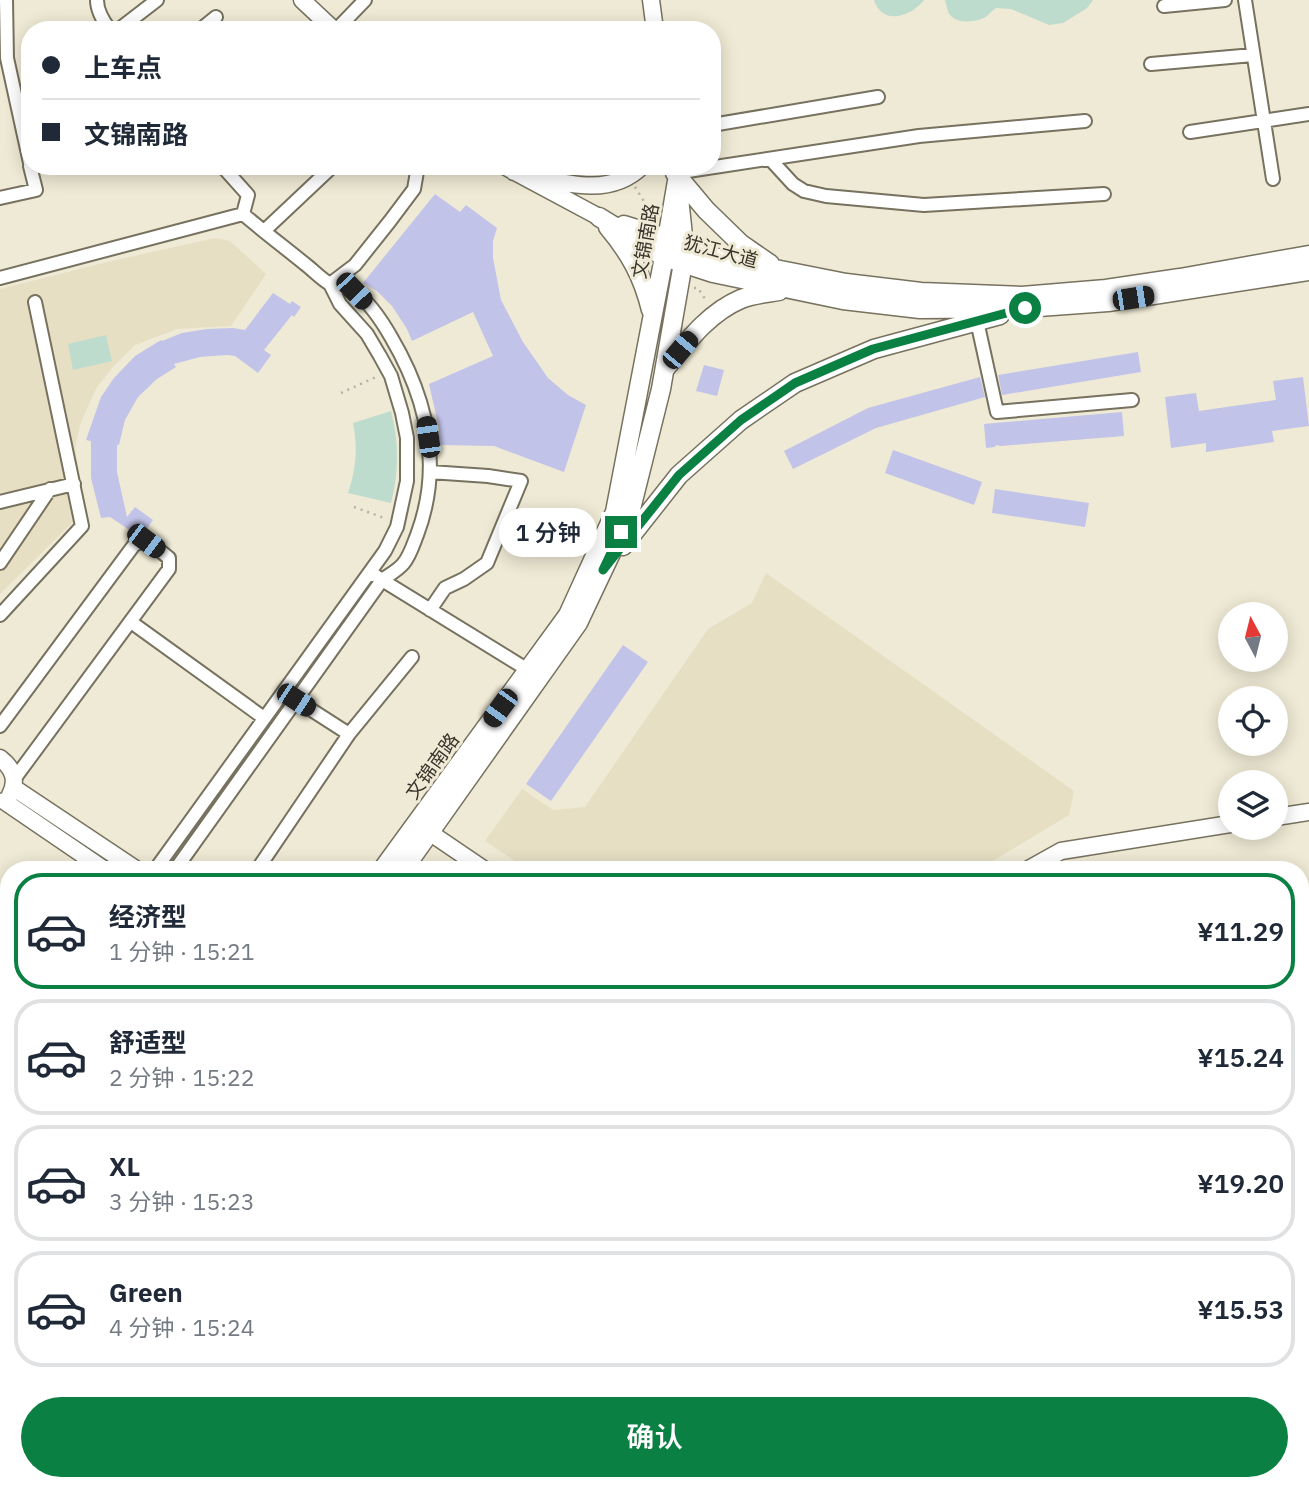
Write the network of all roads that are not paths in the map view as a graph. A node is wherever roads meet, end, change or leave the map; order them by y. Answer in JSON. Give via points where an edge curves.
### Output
{"nodes":[{"id":1,"x":6,"y":0,"type":"edge"},
{"id":2,"x":97,"y":0,"type":"edge"},
{"id":3,"x":157,"y":0,"type":"edge"},
{"id":4,"x":302,"y":0,"type":"edge"},
{"id":5,"x":365,"y":0,"type":"edge"},
{"id":6,"x":651,"y":0,"type":"edge"},
{"id":7,"x":1225,"y":0,"type":"edge"},
{"id":8,"x":1245,"y":0,"type":"edge"},
{"id":9,"x":1164,"y":6,"type":"dead end"},
{"id":10,"x":216,"y":17,"type":"dead end"},
{"id":11,"x":103,"y":21,"type":"edge"},
{"id":12,"x":130,"y":21,"type":"edge"},
{"id":13,"x":211,"y":21,"type":"edge"},
{"id":14,"x":325,"y":21,"type":"edge"},
{"id":15,"x":344,"y":21,"type":"edge"},
{"id":16,"x":654,"y":21,"type":"edge"},
{"id":17,"x":1253,"y":55,"type":"junction"},
{"id":18,"x":1151,"y":64,"type":"dead end"},
{"id":19,"x":878,"y":97,"type":"dead end"},
{"id":20,"x":1309,"y":114,"type":"edge"},
{"id":21,"x":1084,"y":121,"type":"dead end"},
{"id":22,"x":1264,"y":121,"type":"junction"},
{"id":23,"x":21,"y":123,"type":"edge"},
{"id":24,"x":721,"y":123,"type":"edge"},
{"id":25,"x":1189,"y":132,"type":"dead end"},
{"id":26,"x":770,"y":159,"type":"junction"},
{"id":27,"x":721,"y":166,"type":"edge"},
{"id":28,"x":32,"y":175,"type":"edge"},
{"id":29,"x":233,"y":175,"type":"edge"},
{"id":30,"x":323,"y":175,"type":"edge"},
{"id":31,"x":416,"y":175,"type":"edge"},
{"id":32,"x":520,"y":175,"type":"edge"},
{"id":33,"x":535,"y":175,"type":"edge"},
{"id":34,"x":632,"y":175,"type":"edge"},
{"id":35,"x":675,"y":175,"type":"edge"},
{"id":36,"x":675,"y":175,"type":"edge"},
{"id":37,"x":677,"y":175,"type":"edge"},
{"id":38,"x":1273,"y":179,"type":"dead end"},
{"id":39,"x":1104,"y":194,"type":"dead end"},
{"id":40,"x":0,"y":198,"type":"edge"},
{"id":41,"x":243,"y":214,"type":"junction"},
{"id":42,"x":599,"y":217,"type":"junction"},
{"id":43,"x":264,"y":231,"type":"junction"},
{"id":44,"x":666,"y":238,"type":"junction"},
{"id":45,"x":683,"y":254,"type":"junction"},
{"id":46,"x":664,"y":257,"type":"junction"},
{"id":47,"x":1307,"y":263,"type":"edge"},
{"id":48,"x":779,"y":270,"type":"junction"},
{"id":49,"x":0,"y":278,"type":"edge"},
{"id":50,"x":330,"y":284,"type":"junction"},
{"id":51,"x":791,"y":289,"type":"junction"},
{"id":52,"x":35,"y":302,"type":"dead end"},
{"id":53,"x":1025,"y":308,"type":"junction"},
{"id":54,"x":653,"y":316,"type":"junction"},
{"id":55,"x":379,"y":318,"type":"junction"},
{"id":56,"x":977,"y":321,"type":"junction"},
{"id":57,"x":363,"y":329,"type":"junction"},
{"id":58,"x":665,"y":369,"type":"junction"},
{"id":59,"x":1132,"y":400,"type":"dead end"},
{"id":60,"x":408,"y":464,"type":"junction"},
{"id":61,"x":430,"y":468,"type":"junction"},
{"id":62,"x":74,"y":484,"type":"junction"},
{"id":63,"x":50,"y":489,"type":"junction"},
{"id":64,"x":0,"y":502,"type":"edge"},
{"id":65,"x":399,"y":519,"type":"junction"},
{"id":66,"x":421,"y":522,"type":"junction"},
{"id":67,"x":0,"y":563,"type":"edge"},
{"id":68,"x":603,"y":570,"type":"junction"},
{"id":69,"x":370,"y":572,"type":"junction"},
{"id":70,"x":382,"y":580,"type":"junction"},
{"id":71,"x":430,"y":610,"type":"junction"},
{"id":72,"x":0,"y":615,"type":"edge"},
{"id":73,"x":131,"y":622,"type":"junction"},
{"id":74,"x":412,"y":657,"type":"dead end"},
{"id":75,"x":527,"y":670,"type":"junction"},
{"id":76,"x":296,"y":700,"type":"junction"},
{"id":77,"x":264,"y":718,"type":"junction"},
{"id":78,"x":0,"y":726,"type":"edge"},
{"id":79,"x":349,"y":734,"type":"junction"},
{"id":80,"x":0,"y":758,"type":"edge"},
{"id":81,"x":8,"y":793,"type":"edge"},
{"id":82,"x":1309,"y":812,"type":"edge"},
{"id":83,"x":1288,"y":815,"type":"edge"},
{"id":84,"x":1218,"y":826,"type":"edge"},
{"id":85,"x":429,"y":832,"type":"junction"},
{"id":86,"x":94,"y":861,"type":"edge"},
{"id":87,"x":122,"y":861,"type":"edge"},
{"id":88,"x":161,"y":861,"type":"edge"},
{"id":89,"x":181,"y":861,"type":"edge"},
{"id":90,"x":263,"y":861,"type":"edge"},
{"id":91,"x":389,"y":861,"type":"edge"},
{"id":92,"x":409,"y":861,"type":"edge"},
{"id":93,"x":472,"y":861,"type":"edge"},
{"id":94,"x":1043,"y":861,"type":"edge"}],
"edges":[{"from":1,"to":23,"type":"street","via":[[7,58]]},
{"from":2,"to":11,"type":"street"},
{"from":3,"to":12,"type":"street"},
{"from":4,"to":14,"type":"street"},
{"from":5,"to":15,"type":"street"},
{"from":6,"to":16,"type":"street"},
{"from":7,"to":9,"type":"street"},
{"from":8,"to":17,"type":"street"},
{"from":10,"to":13,"type":"street"},
{"from":17,"to":18,"type":"street"},
{"from":17,"to":22,"type":"street"},
{"from":19,"to":24,"type":"street"},
{"from":20,"to":22,"type":"street"},
{"from":21,"to":26,"type":"street","via":[[919,136]]},
{"from":22,"to":25,"type":"street"},
{"from":22,"to":38,"type":"street"},
{"from":26,"to":27,"type":"street"},
{"from":26,"to":39,"type":"street","via":[[793,184],[826,196],[924,205]]},
{"from":28,"to":40,"type":"street","via":[[36,190]]},
{"from":29,"to":41,"type":"street","via":[[248,195]]},
{"from":30,"to":43,"type":"street"},
{"from":31,"to":50,"type":"street","via":[[414,189],[390,221],[355,265]]},
{"from":32,"to":42,"type":"street"},
{"from":33,"to":34,"type":"street","via":[[582,186],[607,186]]},
{"from":35,"to":44,"type":"main road","name":"文锦南路"},
{"from":36,"to":45,"type":"main road","name":"文锦南路"},
{"from":37,"to":48,"type":"main road","via":[[741,244]]},
{"from":41,"to":43,"type":"street"},
{"from":41,"to":49,"type":"street"},
{"from":42,"to":44,"type":"main road","name":"犹江大道"},
{"from":42,"to":46,"type":"main road","name":"犹江大道"},
{"from":42,"to":54,"type":"main road","via":[[633,262]]},
{"from":43,"to":50,"type":"street"},
{"from":44,"to":45,"type":"main road","name":"犹江大道"},
{"from":44,"to":46,"type":"main road","name":"文锦南路"},
{"from":45,"to":46,"type":"main road","name":"犹江大道"},
{"from":45,"to":48,"type":"main road","name":"犹江大道"},
{"from":45,"to":51,"type":"main road","name":"犹江大道","via":[[713,273]]},
{"from":45,"to":58,"type":"main road","name":"文锦南路"},
{"from":46,"to":54,"type":"main road","name":"文锦南路"},
{"from":47,"to":48,"type":"main road","name":"犹江大道","via":[[1022,296],[921,292]]},
{"from":47,"to":53,"type":"main road","name":"犹江大道","via":[[1108,302]]},
{"from":50,"to":55,"type":"street","via":[[354,291]]},
{"from":50,"to":57,"type":"street","via":[[340,304]]},
{"from":51,"to":53,"type":"main road","name":"犹江大道","via":[[920,309]]},
{"from":51,"to":58,"type":"main road","via":[[741,299],[718,313],[696,331]]},
{"from":52,"to":62,"type":"street"},
{"from":53,"to":56,"type":"main road"},
{"from":54,"to":75,"type":"main road","name":"文锦南路","via":[[615,512],[568,615]]},
{"from":55,"to":57,"type":"street"},
{"from":55,"to":61,"type":"street","via":[[418,392],[426,420]]},
{"from":56,"to":59,"type":"street","via":[[998,412]]},
{"from":56,"to":68,"type":"main road","via":[[873,349],[795,383],[741,420],[679,475]]},
{"from":57,"to":60,"type":"street","via":[[389,372],[402,413]]},
{"from":58,"to":68,"type":"main road","name":"文锦南路","via":[[630,513]]},
{"from":60,"to":61,"type":"street"},
{"from":60,"to":65,"type":"street"},
{"from":61,"to":66,"type":"street"},
{"from":61,"to":71,"type":"street","via":[[521,481],[487,563],[444,588]]},
{"from":62,"to":63,"type":"street"},
{"from":62,"to":72,"type":"street","via":[[82,526]]},
{"from":63,"to":64,"type":"street"},
{"from":63,"to":67,"type":"street"},
{"from":65,"to":66,"type":"street"},
{"from":65,"to":69,"type":"street"},
{"from":66,"to":70,"type":"street","via":[[403,565]]},
{"from":68,"to":85,"type":"main road","name":"文锦南路","via":[[578,622]]},
{"from":69,"to":70,"type":"street"},
{"from":69,"to":77,"type":"street"},
{"from":70,"to":71,"type":"street"},
{"from":70,"to":76,"type":"street"},
{"from":71,"to":75,"type":"street"},
{"from":73,"to":77,"type":"street"},
{"from":73,"to":78,"type":"street","via":[[169,569],[169,558],[146,541],[134,545]]},
{"from":73,"to":81,"type":"street"},
{"from":74,"to":79,"type":"street"},
{"from":75,"to":91,"type":"main road","name":"文锦南路"},
{"from":76,"to":79,"type":"street"},
{"from":76,"to":89,"type":"street"},
{"from":77,"to":88,"type":"street"},
{"from":79,"to":90,"type":"street"},
{"from":80,"to":81,"type":"street","via":[[8,764]]},
{"from":81,"to":86,"type":"street"},
{"from":81,"to":87,"type":"street"},
{"from":82,"to":83,"type":"street"},
{"from":84,"to":94,"type":"street","via":[[1061,851]]},
{"from":85,"to":92,"type":"main road","name":"文锦南路"},
{"from":85,"to":93,"type":"street"}]}
